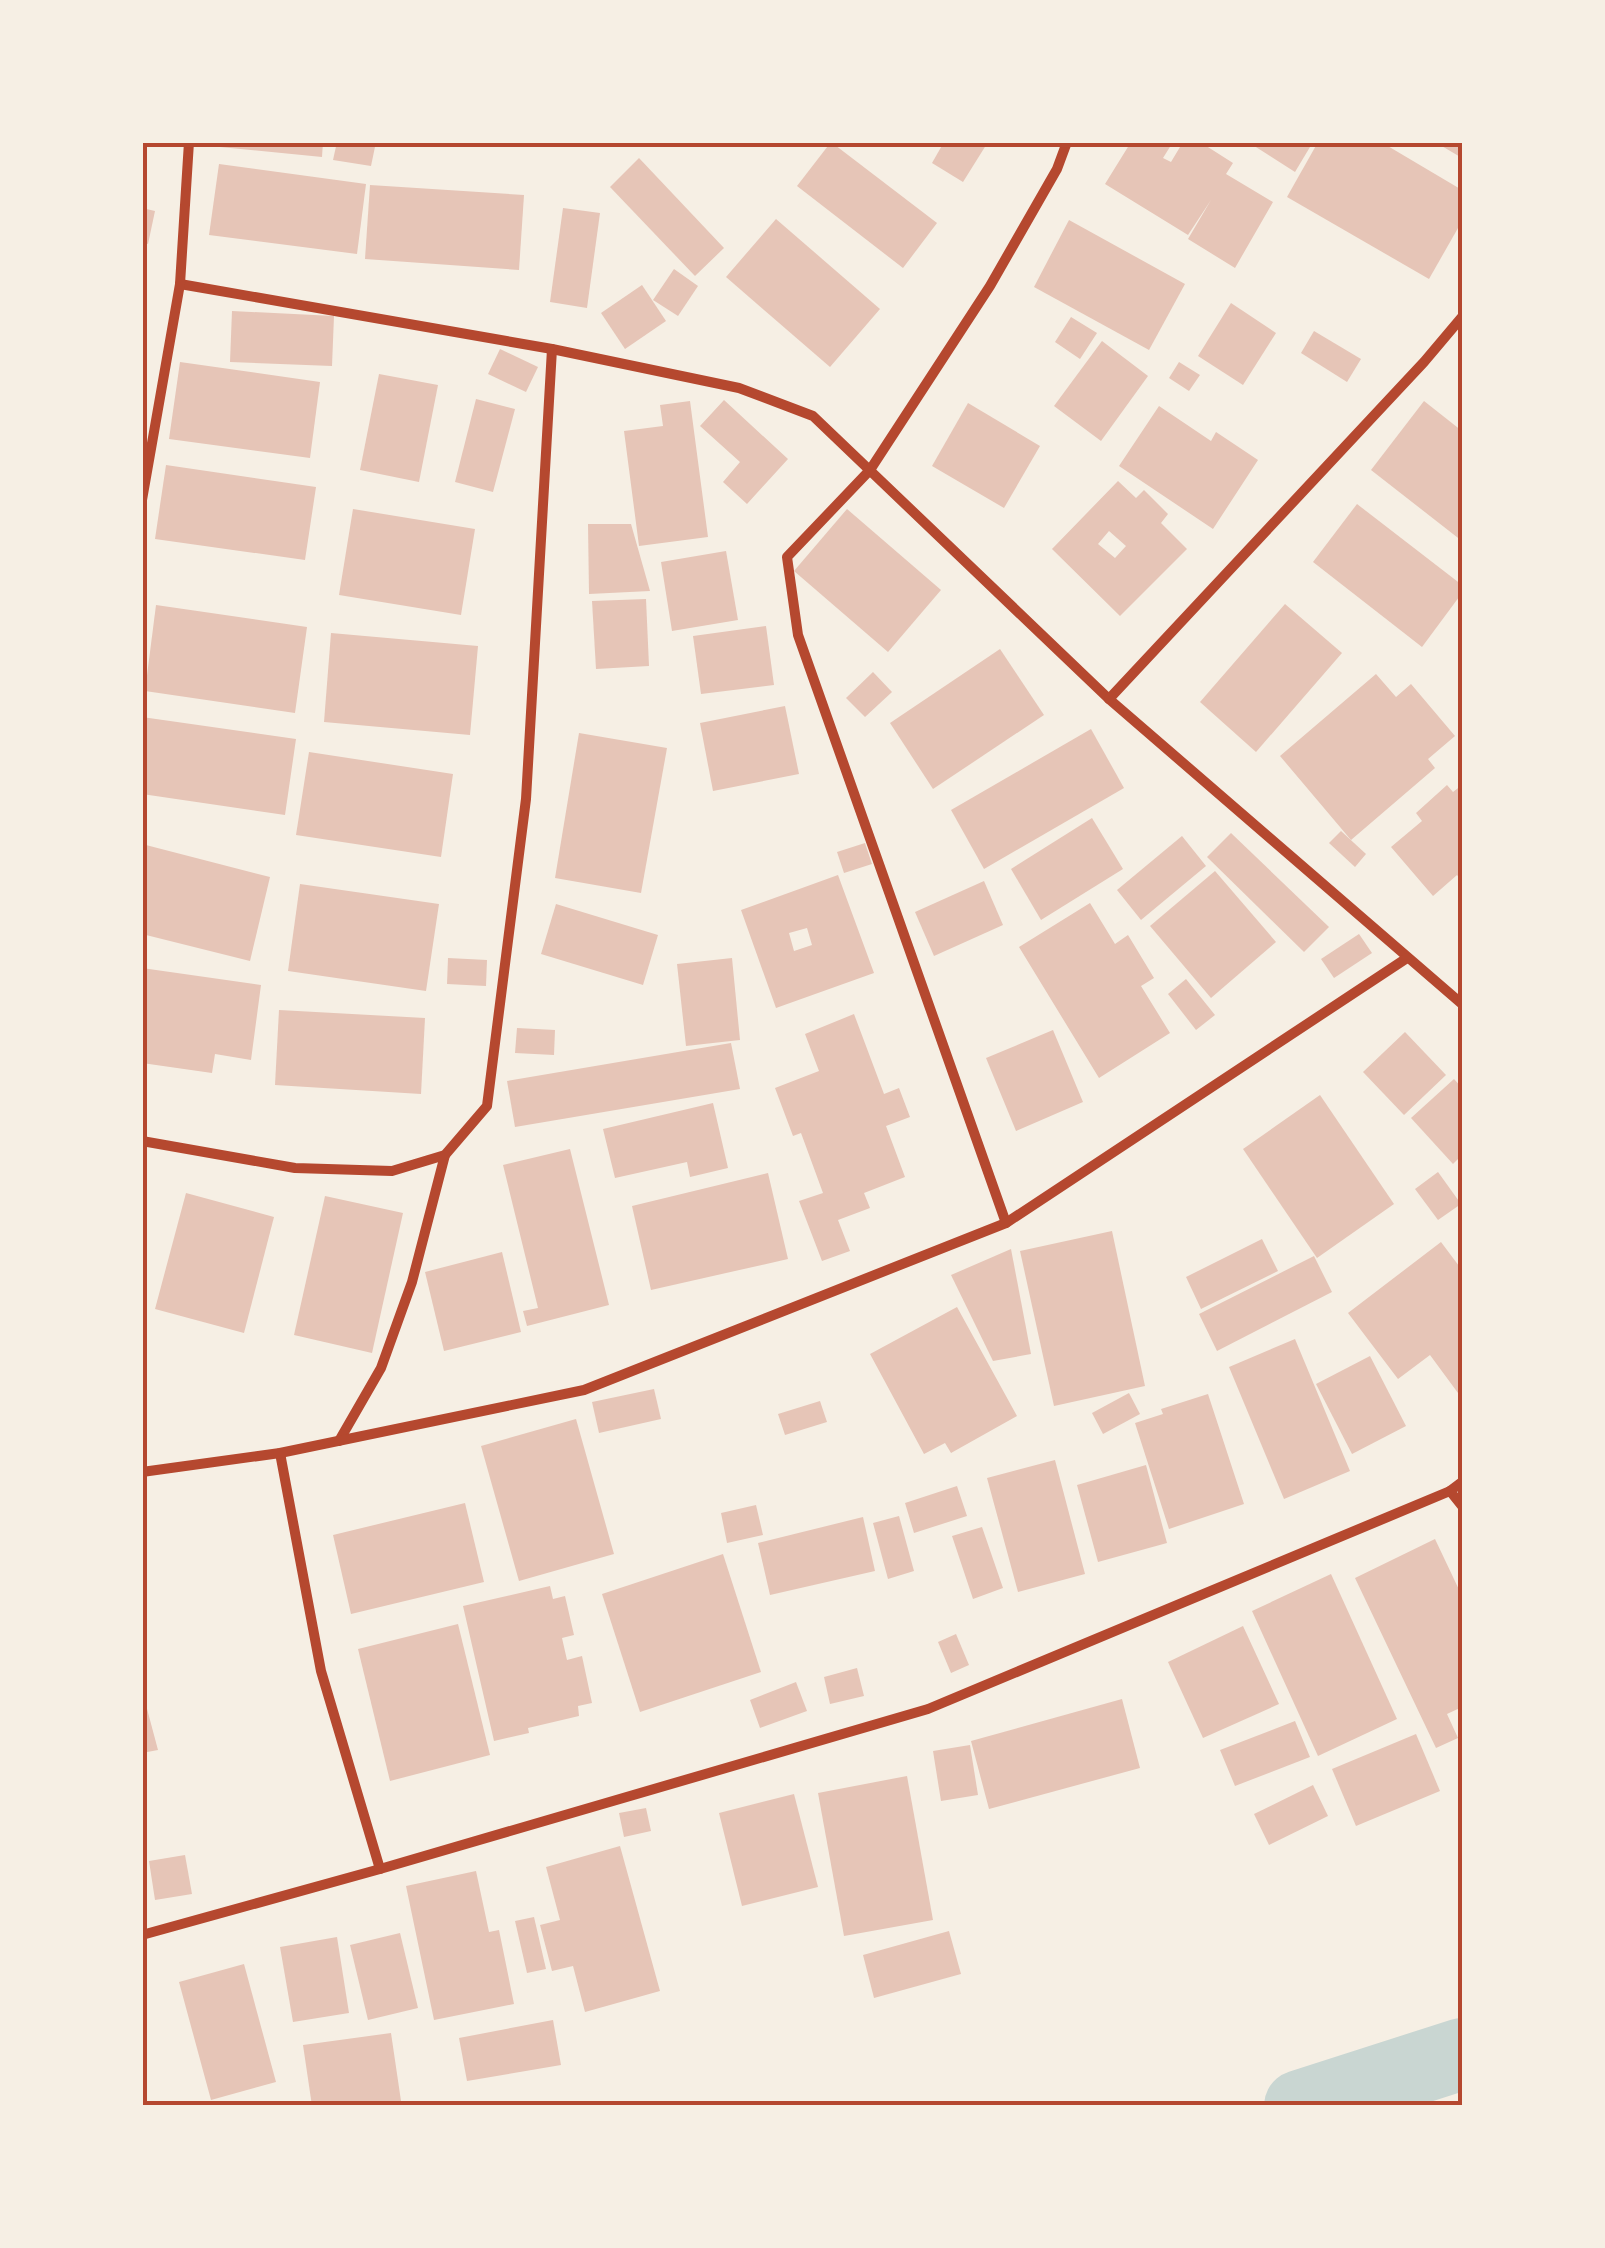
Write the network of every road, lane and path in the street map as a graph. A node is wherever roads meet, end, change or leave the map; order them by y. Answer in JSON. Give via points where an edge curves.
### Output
{"nodes":[{"id":1,"x":189,"y":142,"type":"edge"},
{"id":2,"x":1067,"y":142,"type":"edge"},
{"id":3,"x":180,"y":284,"type":"junction"},
{"id":4,"x":1462,"y":316,"type":"edge"},
{"id":5,"x":552,"y":349,"type":"junction"},
{"id":6,"x":870,"y":470,"type":"junction"},
{"id":7,"x":142,"y":500,"type":"edge"},
{"id":8,"x":1110,"y":698,"type":"junction"},
{"id":9,"x":1407,"y":958,"type":"junction"},
{"id":10,"x":1462,"y":1004,"type":"edge"},
{"id":11,"x":142,"y":1141,"type":"edge"},
{"id":12,"x":445,"y":1155,"type":"junction"},
{"id":13,"x":1006,"y":1223,"type":"junction"},
{"id":14,"x":339,"y":1441,"type":"junction"},
{"id":15,"x":280,"y":1453,"type":"junction"},
{"id":16,"x":142,"y":1472,"type":"edge"},
{"id":17,"x":1462,"y":1482,"type":"edge"},
{"id":18,"x":1450,"y":1492,"type":"junction"},
{"id":19,"x":1462,"y":1506,"type":"edge"},
{"id":20,"x":380,"y":1869,"type":"junction"},
{"id":21,"x":142,"y":1935,"type":"edge"}],
"edges":[{"from":1,"to":3,"type":"street"},
{"from":2,"to":6,"type":"street","via":[[990,286]]},
{"from":3,"to":5,"type":"street"},
{"from":3,"to":7,"type":"street"},
{"from":4,"to":8,"type":"street"},
{"from":5,"to":6,"type":"street","via":[[740,388],[812,416]]},
{"from":5,"to":12,"type":"street","via":[[526,799],[487,1106]]},
{"from":6,"to":8,"type":"street"},
{"from":6,"to":13,"type":"street","via":[[787,556],[798,635]]},
{"from":8,"to":9,"type":"street"},
{"from":9,"to":10,"type":"street"},
{"from":9,"to":13,"type":"street"},
{"from":11,"to":12,"type":"street","via":[[295,1168],[392,1172]]},
{"from":12,"to":14,"type":"street","via":[[394,1334]]},
{"from":13,"to":14,"type":"street","via":[[584,1390]]},
{"from":14,"to":15,"type":"street"},
{"from":15,"to":16,"type":"street"},
{"from":15,"to":20,"type":"street","via":[[321,1671]]},
{"from":17,"to":18,"type":"street"},
{"from":18,"to":19,"type":"street"},
{"from":18,"to":20,"type":"street","via":[[928,1709]]},
{"from":20,"to":21,"type":"street"}]}
